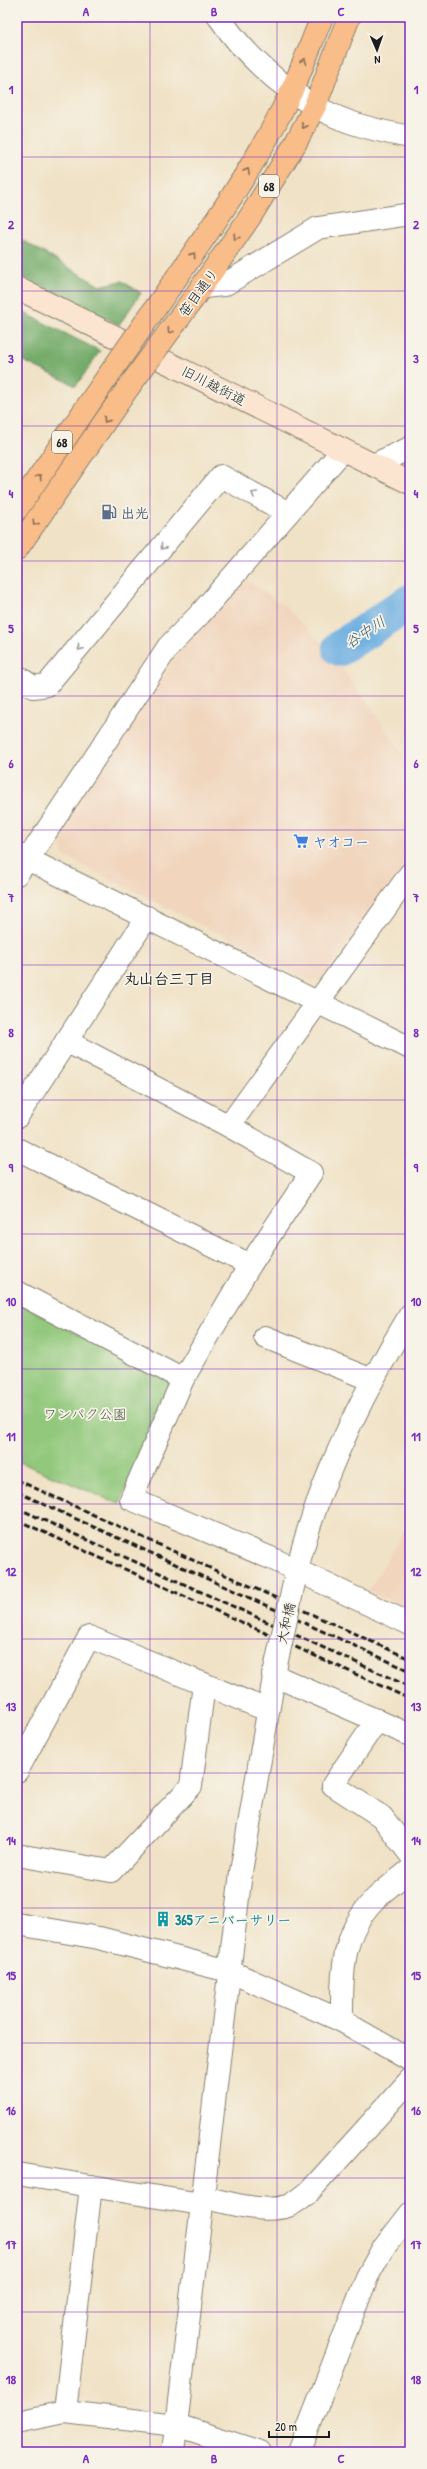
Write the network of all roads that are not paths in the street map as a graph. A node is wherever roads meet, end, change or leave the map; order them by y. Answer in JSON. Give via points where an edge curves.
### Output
{"nodes":[{"id":1,"x":219,"y":17,"type":"edge"},
{"id":2,"x":311,"y":17,"type":"edge"},
{"id":3,"x":322,"y":17,"type":"edge"},
{"id":4,"x":350,"y":20,"type":"edge"},
{"id":5,"x":312,"y":41,"type":"junction"},
{"id":6,"x":292,"y":90,"type":"junction"},
{"id":7,"x":315,"y":106,"type":"junction"},
{"id":8,"x":410,"y":137,"type":"edge"},
{"id":9,"x":410,"y":214,"type":"edge"},
{"id":10,"x":17,"y":288,"type":"edge"},
{"id":11,"x":198,"y":293,"type":"junction"},
{"id":12,"x":410,"y":448,"type":"edge"},
{"id":13,"x":343,"y":450,"type":"junction"},
{"id":14,"x":373,"y":465,"type":"junction"},
{"id":15,"x":410,"y":483,"type":"edge"},
{"id":16,"x":17,"y":509,"type":"edge"},
{"id":17,"x":288,"y":513,"type":"junction"},
{"id":18,"x":17,"y":549,"type":"edge"},
{"id":19,"x":17,"y":676,"type":"edge"},
{"id":20,"x":21,"y":862,"type":"edge"},
{"id":21,"x":410,"y":874,"type":"edge"},
{"id":22,"x":147,"y":917,"type":"junction"},
{"id":23,"x":319,"y":1002,"type":"junction"},
{"id":24,"x":66,"y":1041,"type":"junction"},
{"id":25,"x":410,"y":1048,"type":"edge"},
{"id":26,"x":17,"y":1117,"type":"edge"},
{"id":27,"x":229,"y":1126,"type":"junction"},
{"id":28,"x":17,"y":1149,"type":"edge"},
{"id":29,"x":250,"y":1265,"type":"junction"},
{"id":30,"x":17,"y":1292,"type":"edge"},
{"id":31,"x":410,"y":1315,"type":"edge"},
{"id":32,"x":265,"y":1337,"type":"dead end"},
{"id":33,"x":183,"y":1379,"type":"junction"},
{"id":34,"x":372,"y":1380,"type":"junction"},
{"id":35,"x":296,"y":1578,"type":"junction"},
{"id":36,"x":410,"y":1624,"type":"edge"},
{"id":37,"x":274,"y":1670,"type":"junction"},
{"id":38,"x":204,"y":1684,"type":"junction"},
{"id":39,"x":267,"y":1710,"type":"junction"},
{"id":40,"x":376,"y":1720,"type":"junction"},
{"id":41,"x":410,"y":1735,"type":"edge"},
{"id":42,"x":17,"y":1771,"type":"edge"},
{"id":43,"x":410,"y":1854,"type":"edge"},
{"id":44,"x":17,"y":1855,"type":"edge"},
{"id":45,"x":410,"y":1870,"type":"edge"},
{"id":46,"x":17,"y":1924,"type":"edge"},
{"id":47,"x":229,"y":1971,"type":"junction"},
{"id":48,"x":342,"y":2021,"type":"junction"},
{"id":49,"x":410,"y":2060,"type":"edge"},
{"id":50,"x":410,"y":2080,"type":"edge"},
{"id":51,"x":17,"y":2174,"type":"edge"},
{"id":52,"x":91,"y":2186,"type":"junction"},
{"id":53,"x":201,"y":2200,"type":"junction"},
{"id":54,"x":410,"y":2214,"type":"edge"},
{"id":55,"x":65,"y":2412,"type":"junction"},
{"id":56,"x":17,"y":2422,"type":"edge"},
{"id":57,"x":176,"y":2425,"type":"junction"},
{"id":58,"x":173,"y":2452,"type":"edge"},
{"id":59,"x":260,"y":2452,"type":"edge"},
{"id":60,"x":299,"y":2452,"type":"edge"}],
"edges":[{"from":1,"to":6,"type":"street","via":[[257,62]]},
{"from":2,"to":5,"type":"main road"},
{"from":3,"to":5,"type":"main road","name":"笹目通り","number":"68"},
{"from":4,"to":7,"type":"main road","name":"笹目通り","number":"68"},
{"from":6,"to":5,"type":"main road","name":"笹目通り","number":"68","one_way":true},
{"from":6,"to":7,"type":"street"},
{"from":16,"to":6,"type":"main road","name":"笹目通り","number":"68","one_way":true,"bridge":true,"via":[[227,205]]},
{"from":7,"to":8,"type":"street","via":[[357,124]]},
{"from":7,"to":11,"type":"main road","name":"笹目通り","number":"68","one_way":true,"via":[[295,144]]},
{"from":9,"to":11,"type":"street","via":[[318,228],[224,285]]},
{"from":10,"to":13,"type":"main road","name":"旧川越街道"},
{"from":11,"to":18,"type":"main road","name":"笹目通り","number":"68","one_way":true,"bridge":true,"via":[[128,388]]},
{"from":12,"to":14,"type":"street"},
{"from":13,"to":14,"type":"main road","name":"旧川越街道"},
{"from":13,"to":17,"type":"street"},
{"from":14,"to":15,"type":"main road","name":"旧川越街道"},
{"from":17,"to":19,"type":"street","one_way":true,"via":[[221,476],[47,686],[33,687]]},
{"from":17,"to":20,"type":"street","via":[[200,614],[168,646]]},
{"from":20,"to":22,"type":"street"},
{"from":21,"to":23,"type":"street"},
{"from":22,"to":23,"type":"street"},
{"from":22,"to":24,"type":"street"},
{"from":23,"to":25,"type":"street"},
{"from":23,"to":27,"type":"street"},
{"from":24,"to":26,"type":"street"},
{"from":24,"to":27,"type":"street"},
{"from":27,"to":29,"type":"street","via":[[311,1173]]},
{"from":28,"to":29,"type":"street"},
{"from":29,"to":33,"type":"street"},
{"from":30,"to":33,"type":"street"},
{"from":31,"to":34,"type":"street","name":"大和橋"},
{"from":32,"to":34,"type":"street"},
{"from":33,"to":35,"type":"street","via":[[132,1499],[273,1559]]},
{"from":34,"to":35,"type":"street","name":"大和橋","via":[[333,1465]]},
{"from":35,"to":36,"type":"street"},
{"from":35,"to":37,"type":"street","name":"大和橋","bridge":true},
{"from":37,"to":39,"type":"street","name":"大和橋"},
{"from":37,"to":40,"type":"street"},
{"from":38,"to":39,"type":"street"},
{"from":38,"to":42,"type":"street","via":[[89,1637]]},
{"from":38,"to":44,"type":"street","via":[[191,1786],[111,1871]]},
{"from":39,"to":47,"type":"street","name":"大和橋","via":[[240,1872]]},
{"from":40,"to":41,"type":"street"},
{"from":40,"to":43,"type":"street","via":[[333,1784],[382,1817]]},
{"from":45,"to":48,"type":"street","via":[[362,1914],[350,1936],[343,1963]]},
{"from":46,"to":47,"type":"street","via":[[99,1938]]},
{"from":47,"to":48,"type":"street"},
{"from":47,"to":53,"type":"street","name":"大和橋"},
{"from":48,"to":49,"type":"street"},
{"from":50,"to":53,"type":"street","via":[[298,2201],[288,2206],[263,2208]]},
{"from":51,"to":52,"type":"street"},
{"from":52,"to":53,"type":"street"},
{"from":52,"to":55,"type":"street"},
{"from":53,"to":57,"type":"street","name":"大和橋"},
{"from":54,"to":60,"type":"street","via":[[382,2250],[367,2277]]},
{"from":55,"to":56,"type":"street"},
{"from":55,"to":57,"type":"street"},
{"from":57,"to":58,"type":"street","name":"大和橋"},
{"from":57,"to":59,"type":"street"}]}
